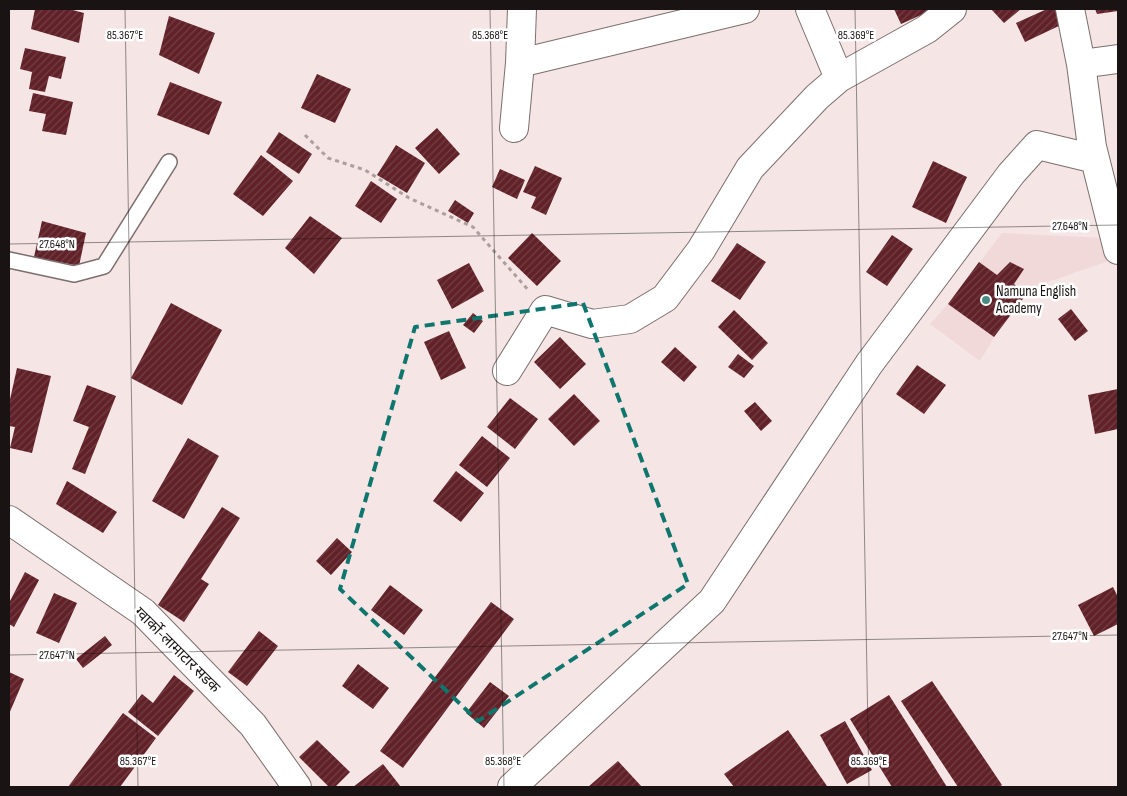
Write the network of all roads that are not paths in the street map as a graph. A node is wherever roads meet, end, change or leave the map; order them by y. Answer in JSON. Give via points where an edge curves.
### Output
{"nodes":[{"id":1,"x":522,"y":9,"type":"edge"},
{"id":2,"x":745,"y":9,"type":"edge"},
{"id":3,"x":810,"y":9,"type":"edge"},
{"id":4,"x":952,"y":9,"type":"edge"},
{"id":5,"x":1070,"y":9,"type":"edge"},
{"id":6,"x":1118,"y":59,"type":"edge"},
{"id":7,"x":520,"y":63,"type":"junction"},
{"id":8,"x":1081,"y":64,"type":"junction"},
{"id":9,"x":839,"y":78,"type":"junction"},
{"id":10,"x":514,"y":128,"type":"dead end"},
{"id":11,"x":1095,"y":159,"type":"junction"},
{"id":12,"x":170,"y":162,"type":"dead end"},
{"id":13,"x":1112,"y":206,"type":"edge"},
{"id":14,"x":1118,"y":250,"type":"edge"},
{"id":15,"x":9,"y":260,"type":"edge"},
{"id":16,"x":507,"y":371,"type":"dead end"},
{"id":17,"x":9,"y":520,"type":"edge"},
{"id":18,"x":297,"y":787,"type":"edge"},
{"id":19,"x":512,"y":787,"type":"edge"}],
"edges":[{"from":1,"to":7,"type":"street"},
{"from":2,"to":7,"type":"street"},
{"from":3,"to":9,"type":"street"},
{"from":4,"to":9,"type":"street","via":[[927,29]]},
{"from":5,"to":8,"type":"street"},
{"from":6,"to":8,"type":"street"},
{"from":7,"to":10,"type":"street"},
{"from":8,"to":11,"type":"street"},
{"from":9,"to":16,"type":"street","via":[[750,168],[701,250],[665,298],[630,319],[592,324],[545,310]]},
{"from":11,"to":13,"type":"street"},
{"from":11,"to":19,"type":"street","via":[[1037,145],[1011,174],[869,364],[712,601]]},
{"from":12,"to":15,"type":"lane","via":[[104,266],[74,274]]},
{"from":13,"to":14,"type":"street"},
{"from":17,"to":18,"type":"street","name":"ग्वार्को-लामाटार सडक","via":[[143,612],[253,725]]}]}
